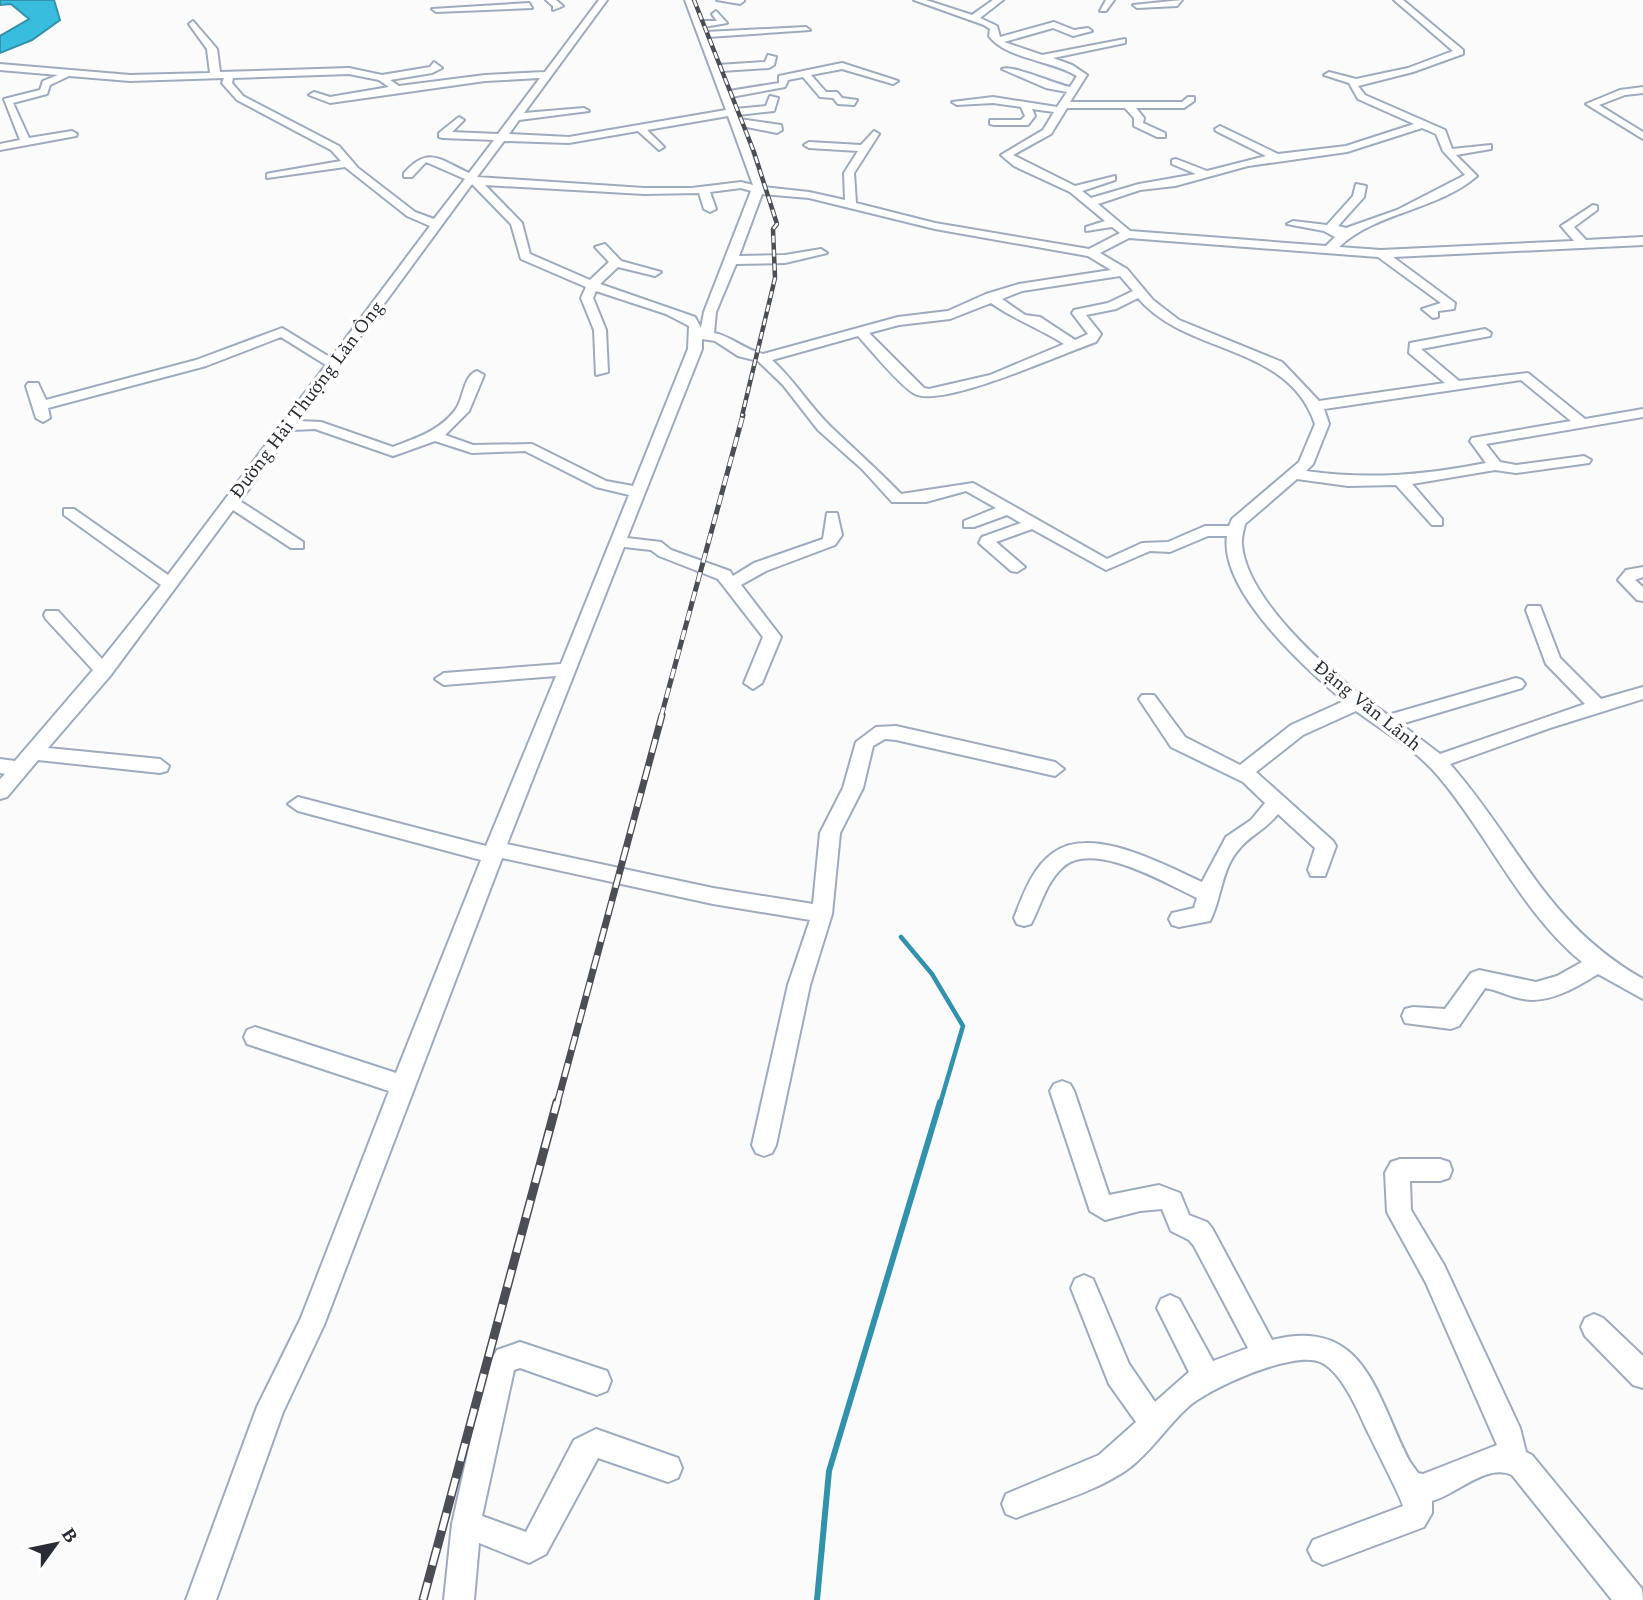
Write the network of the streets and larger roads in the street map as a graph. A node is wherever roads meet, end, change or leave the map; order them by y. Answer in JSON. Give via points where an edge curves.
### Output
{"nodes":[{"id":1,"x":541,"y":0,"type":"edge"},
{"id":2,"x":550,"y":0,"type":"edge"},
{"id":3,"x":603,"y":0,"type":"edge"},
{"id":4,"x":689,"y":0,"type":"edge"},
{"id":5,"x":721,"y":0,"type":"edge"},
{"id":6,"x":918,"y":0,"type":"edge"},
{"id":7,"x":999,"y":0,"type":"edge"},
{"id":8,"x":1110,"y":0,"type":"edge"},
{"id":9,"x":1178,"y":0,"type":"edge"},
{"id":10,"x":1398,"y":0,"type":"edge"},
{"id":11,"x":740,"y":1,"type":"edge"},
{"id":12,"x":1137,"y":5,"type":"dead end"},
{"id":13,"x":556,"y":8,"type":"dead end"},
{"id":14,"x":436,"y":9,"type":"dead end"},
{"id":15,"x":1103,"y":9,"type":"dead end"},
{"id":16,"x":716,"y":14,"type":"dead end"},
{"id":17,"x":974,"y":18,"type":"junction"},
{"id":18,"x":192,"y":24,"type":"dead end"},
{"id":19,"x":699,"y":30,"type":"junction"},
{"id":20,"x":806,"y":30,"type":"dead end"},
{"id":21,"x":1088,"y":31,"type":"dead end"},
{"id":22,"x":997,"y":41,"type":"junction"},
{"id":23,"x":1122,"y":41,"type":"dead end"},
{"id":24,"x":771,"y":57,"type":"dead end"},
{"id":25,"x":716,"y":59,"type":"junction"},
{"id":26,"x":1040,"y":59,"type":"junction"},
{"id":27,"x":434,"y":65,"type":"dead end"},
{"id":28,"x":0,"y":67,"type":"edge"},
{"id":29,"x":1007,"y":69,"type":"dead end"},
{"id":30,"x":215,"y":74,"type":"junction"},
{"id":31,"x":805,"y":74,"type":"junction"},
{"id":32,"x":65,"y":75,"type":"junction"},
{"id":33,"x":229,"y":75,"type":"junction"},
{"id":34,"x":548,"y":75,"type":"junction"},
{"id":35,"x":1329,"y":75,"type":"dead end"},
{"id":36,"x":382,"y":78,"type":"junction"},
{"id":37,"x":893,"y":81,"type":"dead end"},
{"id":38,"x":1356,"y":82,"type":"junction"},
{"id":39,"x":840,"y":85,"type":"dead end"},
{"id":40,"x":397,"y":89,"type":"junction"},
{"id":41,"x":819,"y":89,"type":"junction"},
{"id":42,"x":1073,"y":90,"type":"junction"},
{"id":43,"x":1643,"y":90,"type":"edge"},
{"id":44,"x":314,"y":95,"type":"dead end"},
{"id":45,"x":725,"y":95,"type":"junction"},
{"id":46,"x":773,"y":98,"type":"dead end"},
{"id":47,"x":1191,"y":99,"type":"dead end"},
{"id":48,"x":854,"y":102,"type":"dead end"},
{"id":49,"x":957,"y":102,"type":"dead end"},
{"id":50,"x":1129,"y":106,"type":"junction"},
{"id":51,"x":1026,"y":107,"type":"junction"},
{"id":52,"x":1060,"y":108,"type":"junction"},
{"id":53,"x":584,"y":111,"type":"dead end"},
{"id":54,"x":517,"y":117,"type":"junction"},
{"id":55,"x":734,"y":117,"type":"junction"},
{"id":56,"x":459,"y":120,"type":"dead end"},
{"id":57,"x":993,"y":122,"type":"dead end"},
{"id":58,"x":1423,"y":124,"type":"junction"},
{"id":59,"x":640,"y":128,"type":"junction"},
{"id":60,"x":1220,"y":129,"type":"dead end"},
{"id":61,"x":72,"y":134,"type":"dead end"},
{"id":62,"x":874,"y":134,"type":"dead end"},
{"id":63,"x":443,"y":135,"type":"junction"},
{"id":64,"x":1161,"y":135,"type":"dead end"},
{"id":65,"x":1643,"y":136,"type":"edge"},
{"id":66,"x":500,"y":139,"type":"junction"},
{"id":67,"x":26,"y":142,"type":"junction"},
{"id":68,"x":778,"y":144,"type":"dead end"},
{"id":69,"x":809,"y":145,"type":"dead end"},
{"id":70,"x":1,"y":147,"type":"edge"},
{"id":71,"x":659,"y":147,"type":"dead end"},
{"id":72,"x":1487,"y":147,"type":"dead end"},
{"id":73,"x":867,"y":149,"type":"junction"},
{"id":74,"x":428,"y":150,"type":"dead end"},
{"id":75,"x":1450,"y":153,"type":"junction"},
{"id":76,"x":1277,"y":158,"type":"junction"},
{"id":77,"x":1176,"y":162,"type":"dead end"},
{"id":78,"x":348,"y":163,"type":"junction"},
{"id":79,"x":1211,"y":173,"type":"junction"},
{"id":80,"x":408,"y":175,"type":"dead end"},
{"id":81,"x":271,"y":176,"type":"dead end"},
{"id":82,"x":1111,"y":178,"type":"dead end"},
{"id":83,"x":472,"y":180,"type":"junction"},
{"id":84,"x":1228,"y":185,"type":"dead end"},
{"id":85,"x":1360,"y":186,"type":"dead end"},
{"id":86,"x":757,"y":188,"type":"junction"},
{"id":87,"x":703,"y":189,"type":"junction"},
{"id":88,"x":1074,"y":190,"type":"junction"},
{"id":89,"x":1091,"y":202,"type":"junction"},
{"id":90,"x":851,"y":206,"type":"junction"},
{"id":91,"x":1593,"y":208,"type":"dead end"},
{"id":92,"x":710,"y":209,"type":"dead end"},
{"id":93,"x":1116,"y":222,"type":"junction"},
{"id":94,"x":1293,"y":223,"type":"dead end"},
{"id":95,"x":438,"y":225,"type":"junction"},
{"id":96,"x":1090,"y":229,"type":"dead end"},
{"id":97,"x":1331,"y":229,"type":"junction"},
{"id":98,"x":1051,"y":233,"type":"dead end"},
{"id":99,"x":1126,"y":234,"type":"junction"},
{"id":100,"x":1346,"y":234,"type":"junction"},
{"id":101,"x":1643,"y":241,"type":"edge"},
{"id":102,"x":1040,"y":244,"type":"junction"},
{"id":103,"x":1583,"y":244,"type":"junction"},
{"id":104,"x":601,"y":247,"type":"dead end"},
{"id":105,"x":1328,"y":251,"type":"junction"},
{"id":106,"x":821,"y":253,"type":"dead end"},
{"id":107,"x":1091,"y":253,"type":"junction"},
{"id":108,"x":1381,"y":254,"type":"junction"},
{"id":109,"x":731,"y":260,"type":"junction"},
{"id":110,"x":616,"y":263,"type":"junction"},
{"id":111,"x":655,"y":272,"type":"dead end"},
{"id":112,"x":1123,"y":272,"type":"junction"},
{"id":113,"x":593,"y":284,"type":"junction"},
{"id":114,"x":1139,"y":293,"type":"junction"},
{"id":115,"x":990,"y":297,"type":"junction"},
{"id":116,"x":1433,"y":314,"type":"dead end"},
{"id":117,"x":279,"y":315,"type":"dead end"},
{"id":118,"x":282,"y":332,"type":"junction"},
{"id":119,"x":861,"y":332,"type":"junction"},
{"id":120,"x":1485,"y":333,"type":"dead end"},
{"id":121,"x":701,"y":335,"type":"junction"},
{"id":122,"x":1074,"y":345,"type":"junction"},
{"id":123,"x":763,"y":358,"type":"junction"},
{"id":124,"x":335,"y":364,"type":"junction"},
{"id":125,"x":601,"y":372,"type":"dead end"},
{"id":126,"x":477,"y":375,"type":"dead end"},
{"id":127,"x":33,"y":386,"type":"dead end"},
{"id":128,"x":1457,"y":386,"type":"junction"},
{"id":129,"x":1316,"y":406,"type":"junction"},
{"id":130,"x":1643,"y":413,"type":"edge"},
{"id":131,"x":1583,"y":424,"type":"junction"},
{"id":132,"x":288,"y":426,"type":"junction"},
{"id":133,"x":435,"y":436,"type":"junction"},
{"id":134,"x":1584,"y":460,"type":"dead end"},
{"id":135,"x":1495,"y":466,"type":"junction"},
{"id":136,"x":1294,"y":474,"type":"junction"},
{"id":137,"x":1399,"y":480,"type":"junction"},
{"id":138,"x":637,"y":492,"type":"junction"},
{"id":139,"x":230,"y":502,"type":"junction"},
{"id":140,"x":1008,"y":509,"type":"junction"},
{"id":141,"x":69,"y":512,"type":"dead end"},
{"id":142,"x":832,"y":516,"type":"dead end"},
{"id":143,"x":1437,"y":522,"type":"dead end"},
{"id":144,"x":1034,"y":523,"type":"junction"},
{"id":145,"x":969,"y":524,"type":"dead end"},
{"id":146,"x":1233,"y":531,"type":"junction"},
{"id":147,"x":616,"y":542,"type":"junction"},
{"id":148,"x":297,"y":545,"type":"dead end"},
{"id":149,"x":1017,"y":567,"type":"dead end"},
{"id":150,"x":1643,"y":572,"type":"edge"},
{"id":151,"x":733,"y":583,"type":"junction"},
{"id":152,"x":170,"y":584,"type":"junction"},
{"id":153,"x":1643,"y":596,"type":"edge"},
{"id":154,"x":1534,"y":610,"type":"dead end"},
{"id":155,"x":52,"y":615,"type":"dead end"},
{"id":156,"x":568,"y":669,"type":"junction"},
{"id":157,"x":104,"y":672,"type":"junction"},
{"id":158,"x":444,"y":679,"type":"dead end"},
{"id":159,"x":753,"y":683,"type":"dead end"},
{"id":160,"x":1516,"y":684,"type":"dead end"},
{"id":161,"x":1643,"y":693,"type":"edge"},
{"id":162,"x":1148,"y":699,"type":"dead end"},
{"id":163,"x":1357,"y":703,"type":"junction"},
{"id":164,"x":1597,"y":706,"type":"junction"},
{"id":165,"x":1384,"y":723,"type":"junction"},
{"id":166,"x":35,"y":753,"type":"junction"},
{"id":167,"x":1437,"y":762,"type":"junction"},
{"id":168,"x":0,"y":766,"type":"edge"},
{"id":169,"x":160,"y":766,"type":"dead end"},
{"id":170,"x":21,"y":769,"type":"junction"},
{"id":171,"x":1055,"y":769,"type":"dead end"},
{"id":172,"x":1246,"y":776,"type":"junction"},
{"id":173,"x":0,"y":792,"type":"edge"},
{"id":174,"x":1277,"y":802,"type":"junction"},
{"id":175,"x":298,"y":804,"type":"dead end"},
{"id":176,"x":494,"y":853,"type":"junction"},
{"id":177,"x":1318,"y":870,"type":"dead end"},
{"id":178,"x":1208,"y":894,"type":"junction"},
{"id":179,"x":822,"y":914,"type":"junction"},
{"id":180,"x":1024,"y":918,"type":"dead end"},
{"id":181,"x":1179,"y":919,"type":"dead end"},
{"id":182,"x":1598,"y":963,"type":"junction"},
{"id":183,"x":1643,"y":990,"type":"edge"},
{"id":184,"x":1413,"y":1016,"type":"dead end"},
{"id":185,"x":256,"y":1037,"type":"dead end"},
{"id":186,"x":404,"y":1086,"type":"junction"},
{"id":187,"x":1062,"y":1091,"type":"dead end"},
{"id":188,"x":764,"y":1145,"type":"dead end"},
{"id":189,"x":1440,"y":1170,"type":"dead end"},
{"id":190,"x":1084,"y":1289,"type":"dead end"},
{"id":191,"x":1170,"y":1308,"type":"dead end"},
{"id":192,"x":1594,"y":1327,"type":"dead end"},
{"id":193,"x":1266,"y":1355,"type":"junction"},
{"id":194,"x":1643,"y":1376,"type":"edge"},
{"id":195,"x":1207,"y":1378,"type":"junction"},
{"id":196,"x":597,"y":1381,"type":"dead end"},
{"id":197,"x":1153,"y":1423,"type":"junction"},
{"id":198,"x":1513,"y":1458,"type":"junction"},
{"id":199,"x":668,"y":1468,"type":"dead end"},
{"id":200,"x":1416,"y":1489,"type":"junction"},
{"id":201,"x":1016,"y":1504,"type":"dead end"},
{"id":202,"x":466,"y":1524,"type":"junction"},
{"id":203,"x":1323,"y":1550,"type":"dead end"},
{"id":204,"x":201,"y":1600,"type":"edge"},
{"id":205,"x":459,"y":1600,"type":"edge"},
{"id":206,"x":1631,"y":1600,"type":"edge"}],
"edges":[{"from":1,"to":14,"type":"street","via":[[529,8]]},
{"from":2,"to":13,"type":"street","via":[[559,6]]},
{"from":3,"to":34,"type":"street","name":"Đường Hải Thượng Lãn Ông"},
{"from":4,"to":19,"type":"street"},
{"from":5,"to":11,"type":"street"},
{"from":6,"to":17,"type":"street"},
{"from":7,"to":17,"type":"street"},
{"from":8,"to":15,"type":"street"},
{"from":9,"to":12,"type":"street","via":[[1177,4]]},
{"from":10,"to":38,"type":"street","via":[[1460,52]]},
{"from":16,"to":19,"type":"street","via":[[723,23]]},
{"from":17,"to":22,"type":"street","via":[[995,28]]},
{"from":18,"to":30,"type":"street","via":[[212,49]]},
{"from":19,"to":20,"type":"street"},
{"from":19,"to":25,"type":"street"},
{"from":21,"to":22,"type":"street","via":[[1073,33],[1054,25]]},
{"from":22,"to":26,"type":"street"},
{"from":23,"to":26,"type":"street"},
{"from":24,"to":25,"type":"street","via":[[769,65]]},
{"from":25,"to":45,"type":"street"},
{"from":26,"to":42,"type":"street","via":[[1079,73],[1082,78]]},
{"from":27,"to":36,"type":"street","via":[[437,68],[432,70]]},
{"from":28,"to":32,"type":"street"},
{"from":29,"to":42,"type":"street"},
{"from":30,"to":32,"type":"street"},
{"from":30,"to":33,"type":"street"},
{"from":31,"to":37,"type":"street","via":[[842,66]]},
{"from":31,"to":41,"type":"street"},
{"from":31,"to":45,"type":"street","via":[[782,78],[782,85]]},
{"from":32,"to":67,"type":"street","via":[[46,83],[44,92],[7,102]]},
{"from":33,"to":36,"type":"street","via":[[349,71]]},
{"from":33,"to":78,"type":"street","via":[[227,83],[240,98],[317,137]]},
{"from":34,"to":40,"type":"street"},
{"from":34,"to":54,"type":"street","name":"Đường Hải Thượng Lãn Ông"},
{"from":35,"to":38,"type":"street"},
{"from":36,"to":40,"type":"street"},
{"from":38,"to":58,"type":"street","via":[[1354,90],[1362,97]]},
{"from":39,"to":41,"type":"street"},
{"from":40,"to":44,"type":"street","via":[[330,100]]},
{"from":41,"to":48,"type":"street","via":[[823,95],[837,95],[838,101]]},
{"from":42,"to":52,"type":"street"},
{"from":43,"to":65,"type":"street","via":[[1591,104]]},
{"from":45,"to":55,"type":"street"},
{"from":46,"to":55,"type":"street","via":[[769,109]]},
{"from":47,"to":50,"type":"street","via":[[1184,105]]},
{"from":49,"to":51,"type":"street","via":[[993,100]]},
{"from":50,"to":52,"type":"street"},
{"from":50,"to":64,"type":"street","via":[[1139,118],[1138,124]]},
{"from":51,"to":52,"type":"street"},
{"from":51,"to":57,"type":"street","via":[[1030,116],[1024,122]]},
{"from":52,"to":88,"type":"street","via":[[1047,132],[1006,155]]},
{"from":53,"to":54,"type":"street"},
{"from":54,"to":66,"type":"street","name":"Đường Hải Thượng Lãn Ông"},
{"from":55,"to":59,"type":"street"},
{"from":55,"to":68,"type":"street","via":[[777,127]]},
{"from":55,"to":86,"type":"street"},
{"from":56,"to":63,"type":"street"},
{"from":58,"to":75,"type":"street","via":[[1441,132]]},
{"from":58,"to":76,"type":"street","via":[[1347,149]]},
{"from":59,"to":66,"type":"street","via":[[569,140]]},
{"from":59,"to":71,"type":"street"},
{"from":60,"to":76,"type":"street"},
{"from":61,"to":67,"type":"street"},
{"from":62,"to":73,"type":"street"},
{"from":63,"to":66,"type":"street"},
{"from":63,"to":74,"type":"street"},
{"from":66,"to":83,"type":"street","name":"Đường Hải Thượng Lãn Ông"},
{"from":67,"to":70,"type":"street"},
{"from":69,"to":73,"type":"street"},
{"from":72,"to":75,"type":"street"},
{"from":73,"to":90,"type":"street","via":[[849,173]]},
{"from":75,"to":100,"type":"street","via":[[1471,177]]},
{"from":76,"to":79,"type":"street"},
{"from":77,"to":79,"type":"street"},
{"from":78,"to":81,"type":"street"},
{"from":78,"to":95,"type":"street","via":[[411,214]]},
{"from":79,"to":84,"type":"street"},
{"from":79,"to":89,"type":"street"},
{"from":80,"to":83,"type":"street","via":[[427,158]]},
{"from":82,"to":88,"type":"street"},
{"from":83,"to":87,"type":"street","via":[[644,191]]},
{"from":83,"to":95,"type":"street","name":"Đường Hải Thượng Lãn Ông"},
{"from":83,"to":113,"type":"street","via":[[516,223],[525,256]]},
{"from":85,"to":97,"type":"street","via":[[1358,197]]},
{"from":86,"to":87,"type":"street","via":[[728,185]]},
{"from":86,"to":90,"type":"street"},
{"from":86,"to":109,"type":"street"},
{"from":87,"to":92,"type":"street"},
{"from":88,"to":89,"type":"street"},
{"from":89,"to":93,"type":"street"},
{"from":90,"to":102,"type":"street"},
{"from":91,"to":103,"type":"street","via":[[1567,226]]},
{"from":93,"to":96,"type":"street"},
{"from":93,"to":99,"type":"street"},
{"from":94,"to":97,"type":"street"},
{"from":95,"to":124,"type":"street","name":"Đường Hải Thượng Lãn Ông"},
{"from":97,"to":100,"type":"street"},
{"from":98,"to":102,"type":"street"},
{"from":99,"to":105,"type":"street"},
{"from":99,"to":107,"type":"street"},
{"from":100,"to":105,"type":"street"},
{"from":101,"to":103,"type":"street"},
{"from":102,"to":107,"type":"street"},
{"from":103,"to":108,"type":"street"},
{"from":104,"to":110,"type":"street"},
{"from":105,"to":108,"type":"street"},
{"from":106,"to":109,"type":"street"},
{"from":107,"to":112,"type":"street"},
{"from":108,"to":116,"type":"street","via":[[1450,304],[1428,309]]},
{"from":109,"to":121,"type":"street"},
{"from":110,"to":111,"type":"street"},
{"from":110,"to":113,"type":"street"},
{"from":112,"to":114,"type":"street"},
{"from":112,"to":115,"type":"street"},
{"from":113,"to":121,"type":"street","via":[[691,320]]},
{"from":113,"to":125,"type":"street","via":[[587,302],[600,330]]},
{"from":114,"to":122,"type":"street","via":[[1112,306],[1078,313],[1095,336]]},
{"from":114,"to":129,"type":"street","via":[[1174,323],[1277,365]]},
{"from":115,"to":119,"type":"street","via":[[950,314]]},
{"from":115,"to":122,"type":"street"},
{"from":117,"to":118,"type":"street","via":[[276,327]]},
{"from":118,"to":124,"type":"street"},
{"from":118,"to":127,"type":"street","via":[[201,363],[42,412]]},
{"from":119,"to":122,"type":"street","via":[[925,393],[995,378]]},
{"from":119,"to":123,"type":"street"},
{"from":120,"to":128,"type":"street","via":[[1415,346],[1414,350]]},
{"from":121,"to":123,"type":"street"},
{"from":121,"to":138,"type":"street"},
{"from":123,"to":140,"type":"street","via":[[897,499],[926,497],[964,485]]},
{"from":124,"to":132,"type":"street","name":"Đường Hải Thượng Lãn Ông"},
{"from":126,"to":133,"type":"street","via":[[462,411]]},
{"from":128,"to":129,"type":"street"},
{"from":128,"to":131,"type":"street","via":[[1523,376]]},
{"from":129,"to":136,"type":"street","via":[[1322,424],[1306,464]]},
{"from":130,"to":131,"type":"street"},
{"from":131,"to":135,"type":"street","via":[[1477,441]]},
{"from":132,"to":133,"type":"street","via":[[316,425],[393,452]]},
{"from":132,"to":139,"type":"street","name":"Đường Hải Thượng Lãn Ông"},
{"from":133,"to":138,"type":"street","via":[[472,449],[527,447],[601,484]]},
{"from":134,"to":135,"type":"street","via":[[1516,469]]},
{"from":135,"to":137,"type":"street","via":[[1442,478]]},
{"from":136,"to":137,"type":"street","via":[[1348,482]]},
{"from":136,"to":146,"type":"street","via":[[1237,522]]},
{"from":137,"to":143,"type":"street"},
{"from":138,"to":147,"type":"street"},
{"from":139,"to":148,"type":"street"},
{"from":139,"to":152,"type":"street","name":"Đường Hải Thượng Lãn Ông"},
{"from":140,"to":144,"type":"street"},
{"from":140,"to":145,"type":"street"},
{"from":141,"to":152,"type":"street"},
{"from":142,"to":151,"type":"street","via":[[834,535],[829,542],[760,566]]},
{"from":144,"to":146,"type":"street","via":[[1106,565],[1147,546],[1170,547],[1205,531]]},
{"from":144,"to":149,"type":"street","via":[[988,540]]},
{"from":146,"to":163,"type":"street","name":"Đặng Văn Lãnh","via":[[1238,562],[1256,599],[1308,659]]},
{"from":147,"to":151,"type":"street","via":[[655,545]]},
{"from":147,"to":156,"type":"street"},
{"from":150,"to":153,"type":"street","via":[[1626,580]]},
{"from":151,"to":159,"type":"street","via":[[772,637]]},
{"from":152,"to":157,"type":"street","name":"Đường Hải Thượng Lãn Ông"},
{"from":154,"to":164,"type":"street","via":[[1552,660]]},
{"from":155,"to":157,"type":"street"},
{"from":156,"to":158,"type":"street"},
{"from":156,"to":176,"type":"street"},
{"from":157,"to":166,"type":"street","name":"Đường Hải Thượng Lãn Ông"},
{"from":160,"to":165,"type":"street"},
{"from":161,"to":164,"type":"street"},
{"from":162,"to":172,"type":"street","via":[[1178,741]]},
{"from":163,"to":165,"type":"street","name":"Đặng Văn Lãnh"},
{"from":163,"to":172,"type":"street","via":[[1297,730],[1246,768]]},
{"from":164,"to":167,"type":"street"},
{"from":165,"to":167,"type":"street","name":"Đặng Văn Lãnh"},
{"from":166,"to":169,"type":"street"},
{"from":166,"to":170,"type":"street","name":"Đường Hải Thượng Lãn Ông"},
{"from":167,"to":182,"type":"street","name":"Đặng Văn Lãnh","via":[[1467,798],[1546,915]]},
{"from":168,"to":170,"type":"street"},
{"from":170,"to":173,"type":"street","name":"Đường Hải Thượng Lãn Ông"},
{"from":171,"to":179,"type":"street","via":[[895,733],[873,736],[865,742],[853,788],[830,834]]},
{"from":172,"to":174,"type":"street"},
{"from":174,"to":177,"type":"street","via":[[1326,846]]},
{"from":174,"to":178,"type":"street","via":[[1258,825],[1233,842]]},
{"from":175,"to":176,"type":"street"},
{"from":176,"to":179,"type":"street"},
{"from":176,"to":186,"type":"street"},
{"from":178,"to":180,"type":"street","via":[[1130,861],[1077,850],[1057,860],[1036,888]]},
{"from":178,"to":181,"type":"street","via":[[1203,915]]},
{"from":179,"to":188,"type":"street","via":[[799,985]]},
{"from":182,"to":183,"type":"street","name":"Đặng Văn Lãnh"},
{"from":182,"to":184,"type":"street","via":[[1541,990],[1479,979],[1451,1019]]},
{"from":185,"to":186,"type":"street"},
{"from":186,"to":204,"type":"street","via":[[312,1325],[271,1407]]},
{"from":187,"to":193,"type":"street","via":[[1099,1202],[1105,1208],[1155,1196],[1171,1201],[1180,1223],[1203,1237]]},
{"from":189,"to":198,"type":"street","via":[[1400,1170],[1397,1204],[1435,1274],[1510,1438]]},
{"from":190,"to":197,"type":"street","via":[[1119,1374]]},
{"from":191,"to":195,"type":"street"},
{"from":192,"to":194,"type":"street"},
{"from":193,"to":195,"type":"street"},
{"from":193,"to":200,"type":"street","via":[[1304,1346],[1325,1349],[1343,1364],[1405,1480]]},
{"from":195,"to":197,"type":"street","via":[[1189,1388]]},
{"from":196,"to":202,"type":"street","via":[[520,1355],[506,1359],[500,1368]]},
{"from":197,"to":201,"type":"street","via":[[1109,1465]]},
{"from":198,"to":200,"type":"street","via":[[1492,1459],[1426,1489]]},
{"from":198,"to":206,"type":"street"},
{"from":199,"to":202,"type":"street","via":[[605,1446],[589,1445],[536,1544],[529,1548]]},
{"from":200,"to":203,"type":"street","via":[[1418,1513],[1414,1517]]},
{"from":202,"to":205,"type":"street"}]}
